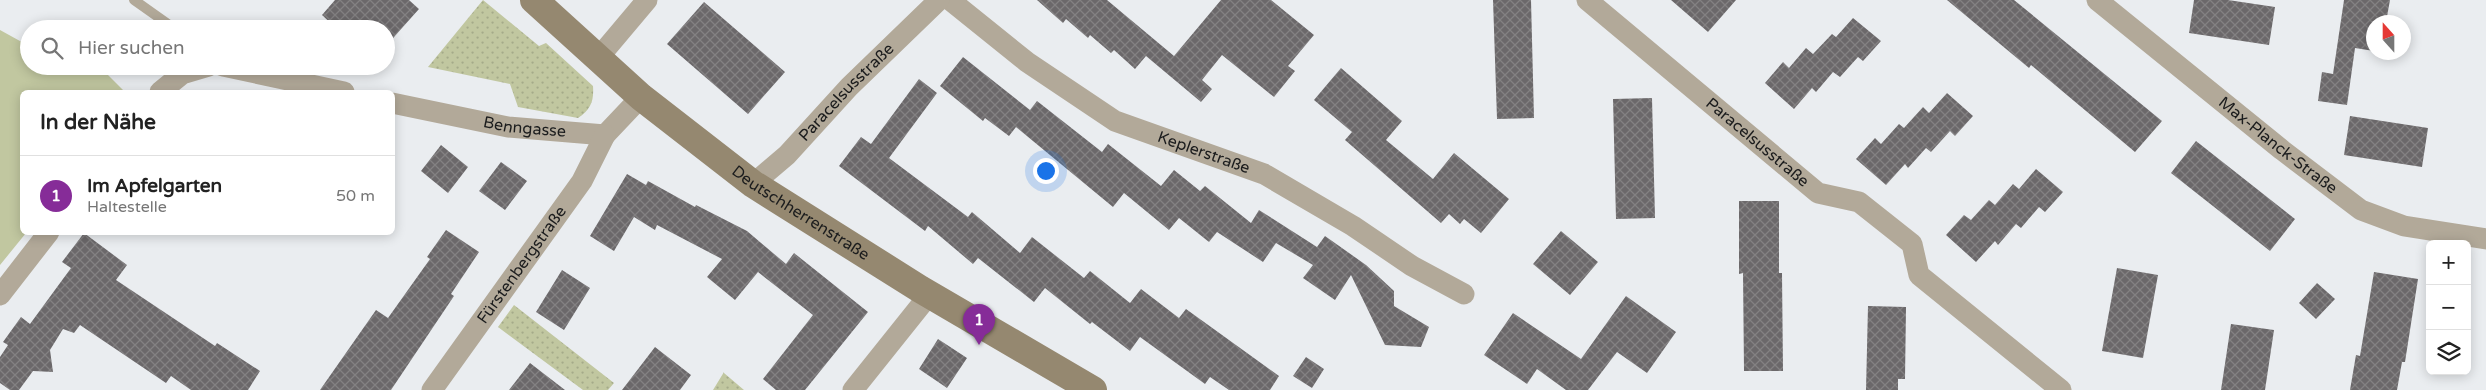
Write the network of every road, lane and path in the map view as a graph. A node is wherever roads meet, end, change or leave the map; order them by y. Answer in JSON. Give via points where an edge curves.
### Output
{"nodes":[{"id":1,"x":134,"y":0,"type":"edge"},
{"id":2,"x":534,"y":0,"type":"edge"},
{"id":3,"x":647,"y":0,"type":"edge"},
{"id":4,"x":939,"y":0,"type":"edge"},
{"id":5,"x":950,"y":0,"type":"edge"},
{"id":6,"x":1587,"y":0,"type":"edge"},
{"id":7,"x":2097,"y":0,"type":"edge"},
{"id":8,"x":162,"y":20,"type":"edge"},
{"id":9,"x":599,"y":57,"type":"junction"},
{"id":10,"x":181,"y":75,"type":"edge"},
{"id":11,"x":265,"y":75,"type":"edge"},
{"id":12,"x":162,"y":90,"type":"edge"},
{"id":13,"x":335,"y":90,"type":"edge"},
{"id":14,"x":641,"y":96,"type":"junction"},
{"id":15,"x":395,"y":104,"type":"edge"},
{"id":16,"x":605,"y":135,"type":"junction"},
{"id":17,"x":753,"y":184,"type":"junction"},
{"id":18,"x":47,"y":235,"type":"edge"},
{"id":19,"x":2486,"y":240,"type":"edge"},
{"id":20,"x":0,"y":294,"type":"edge"},
{"id":21,"x":929,"y":294,"type":"junction"},
{"id":22,"x":1464,"y":294,"type":"dead end"},
{"id":23,"x":432,"y":390,"type":"edge"},
{"id":24,"x":853,"y":390,"type":"edge"},
{"id":25,"x":1094,"y":390,"type":"edge"},
{"id":26,"x":2061,"y":390,"type":"edge"}],
"edges":[{"from":1,"to":8,"type":"lane"},
{"from":2,"to":9,"type":"street","name":"Deutschherrenstraße"},
{"from":3,"to":9,"type":"street"},
{"from":4,"to":17,"type":"street","name":"Paracelsusstraße","via":[[849,86],[787,155]]},
{"from":5,"to":22,"type":"street","name":"Keplerstraße","via":[[1027,62],[1114,121],[1264,174],[1353,226],[1412,266]]},
{"from":6,"to":26,"type":"street","name":"Paracelsusstraße","via":[[1818,193],[1859,202],[1912,244],[1919,275]]},
{"from":7,"to":19,"type":"street","name":"Max-Planck-Straße","via":[[2361,210],[2404,226]]},
{"from":9,"to":14,"type":"street","name":"Deutschherrenstraße"},
{"from":10,"to":12,"type":"street"},
{"from":11,"to":13,"type":"street"},
{"from":14,"to":16,"type":"street"},
{"from":14,"to":17,"type":"street","name":"Deutschherrenstraße"},
{"from":15,"to":16,"type":"street","name":"Benngasse","via":[[508,127]]},
{"from":16,"to":23,"type":"street","name":"Fürstenbergstraße","via":[[582,181]]},
{"from":17,"to":21,"type":"street","name":"Deutschherrenstraße"},
{"from":18,"to":20,"type":"street"},
{"from":21,"to":24,"type":"street"},
{"from":21,"to":25,"type":"street","name":"Deutschherrenstraße"}]}
